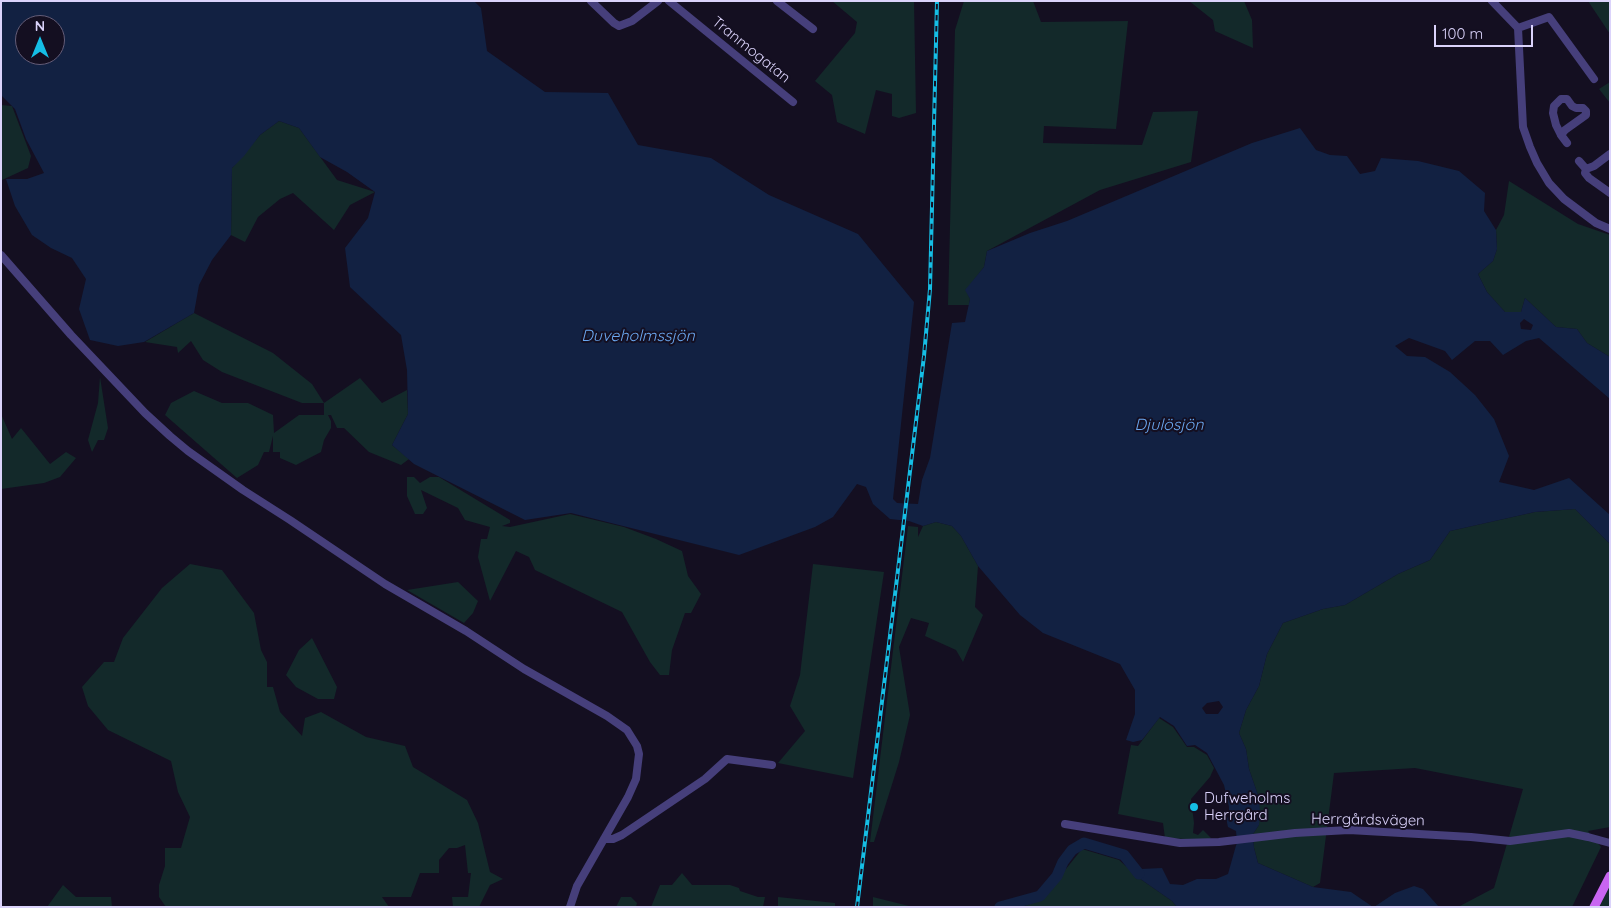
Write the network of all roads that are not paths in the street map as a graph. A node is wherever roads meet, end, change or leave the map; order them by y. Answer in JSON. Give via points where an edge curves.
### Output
{"nodes":[{"id":1,"x":591,"y":1,"type":"edge"},
{"id":2,"x":658,"y":1,"type":"edge"},
{"id":3,"x":669,"y":1,"type":"edge"},
{"id":4,"x":777,"y":1,"type":"edge"},
{"id":5,"x":1492,"y":1,"type":"edge"},
{"id":6,"x":1518,"y":28,"type":"junction"},
{"id":7,"x":813,"y":29,"type":"dead end"},
{"id":8,"x":1594,"y":79,"type":"dead end"},
{"id":9,"x":792,"y":102,"type":"dead end"},
{"id":10,"x":1561,"y":135,"type":"junction"},
{"id":11,"x":1567,"y":143,"type":"dead end"},
{"id":12,"x":1610,"y":154,"type":"edge"},
{"id":13,"x":1579,"y":161,"type":"dead end"},
{"id":14,"x":1586,"y":169,"type":"junction"},
{"id":15,"x":1610,"y":193,"type":"edge"},
{"id":16,"x":1610,"y":229,"type":"edge"},
{"id":17,"x":1,"y":255,"type":"edge"},
{"id":18,"x":772,"y":765,"type":"dead end"},
{"id":19,"x":1065,"y":824,"type":"dead end"},
{"id":20,"x":604,"y":839,"type":"junction"},
{"id":21,"x":1610,"y":843,"type":"edge"},
{"id":22,"x":1610,"y":876,"type":"edge"},
{"id":23,"x":570,"y":907,"type":"edge"},
{"id":24,"x":1594,"y":907,"type":"edge"}],
"edges":[{"from":1,"to":2,"type":"street","via":[[619,26],[632,21]]},
{"from":3,"to":9,"type":"street","name":"Tranmogatan"},
{"from":4,"to":7,"type":"street"},
{"from":5,"to":6,"type":"street"},
{"from":6,"to":8,"type":"street","via":[[1549,17]]},
{"from":6,"to":16,"type":"street","via":[[1524,127],[1537,163],[1564,199],[1596,224]]},
{"from":10,"to":10,"type":"street","via":[[1552,113],[1561,99],[1567,99],[1572,106],[1586,110],[1586,115]]},
{"from":10,"to":11,"type":"street"},
{"from":12,"to":14,"type":"street"},
{"from":13,"to":14,"type":"street"},
{"from":14,"to":15,"type":"street","via":[[1589,178]]},
{"from":17,"to":20,"type":"street","via":[[145,413],[188,451],[385,584],[627,730],[639,754],[636,779]]},
{"from":18,"to":20,"type":"street","via":[[728,758],[705,779],[622,835]]},
{"from":19,"to":21,"type":"street","name":"Herrgårdsvägen","via":[[1180,843],[1349,830],[1520,841],[1569,833]]},
{"from":20,"to":23,"type":"street","via":[[577,886]]},
{"from":22,"to":24,"type":"main road"}]}
